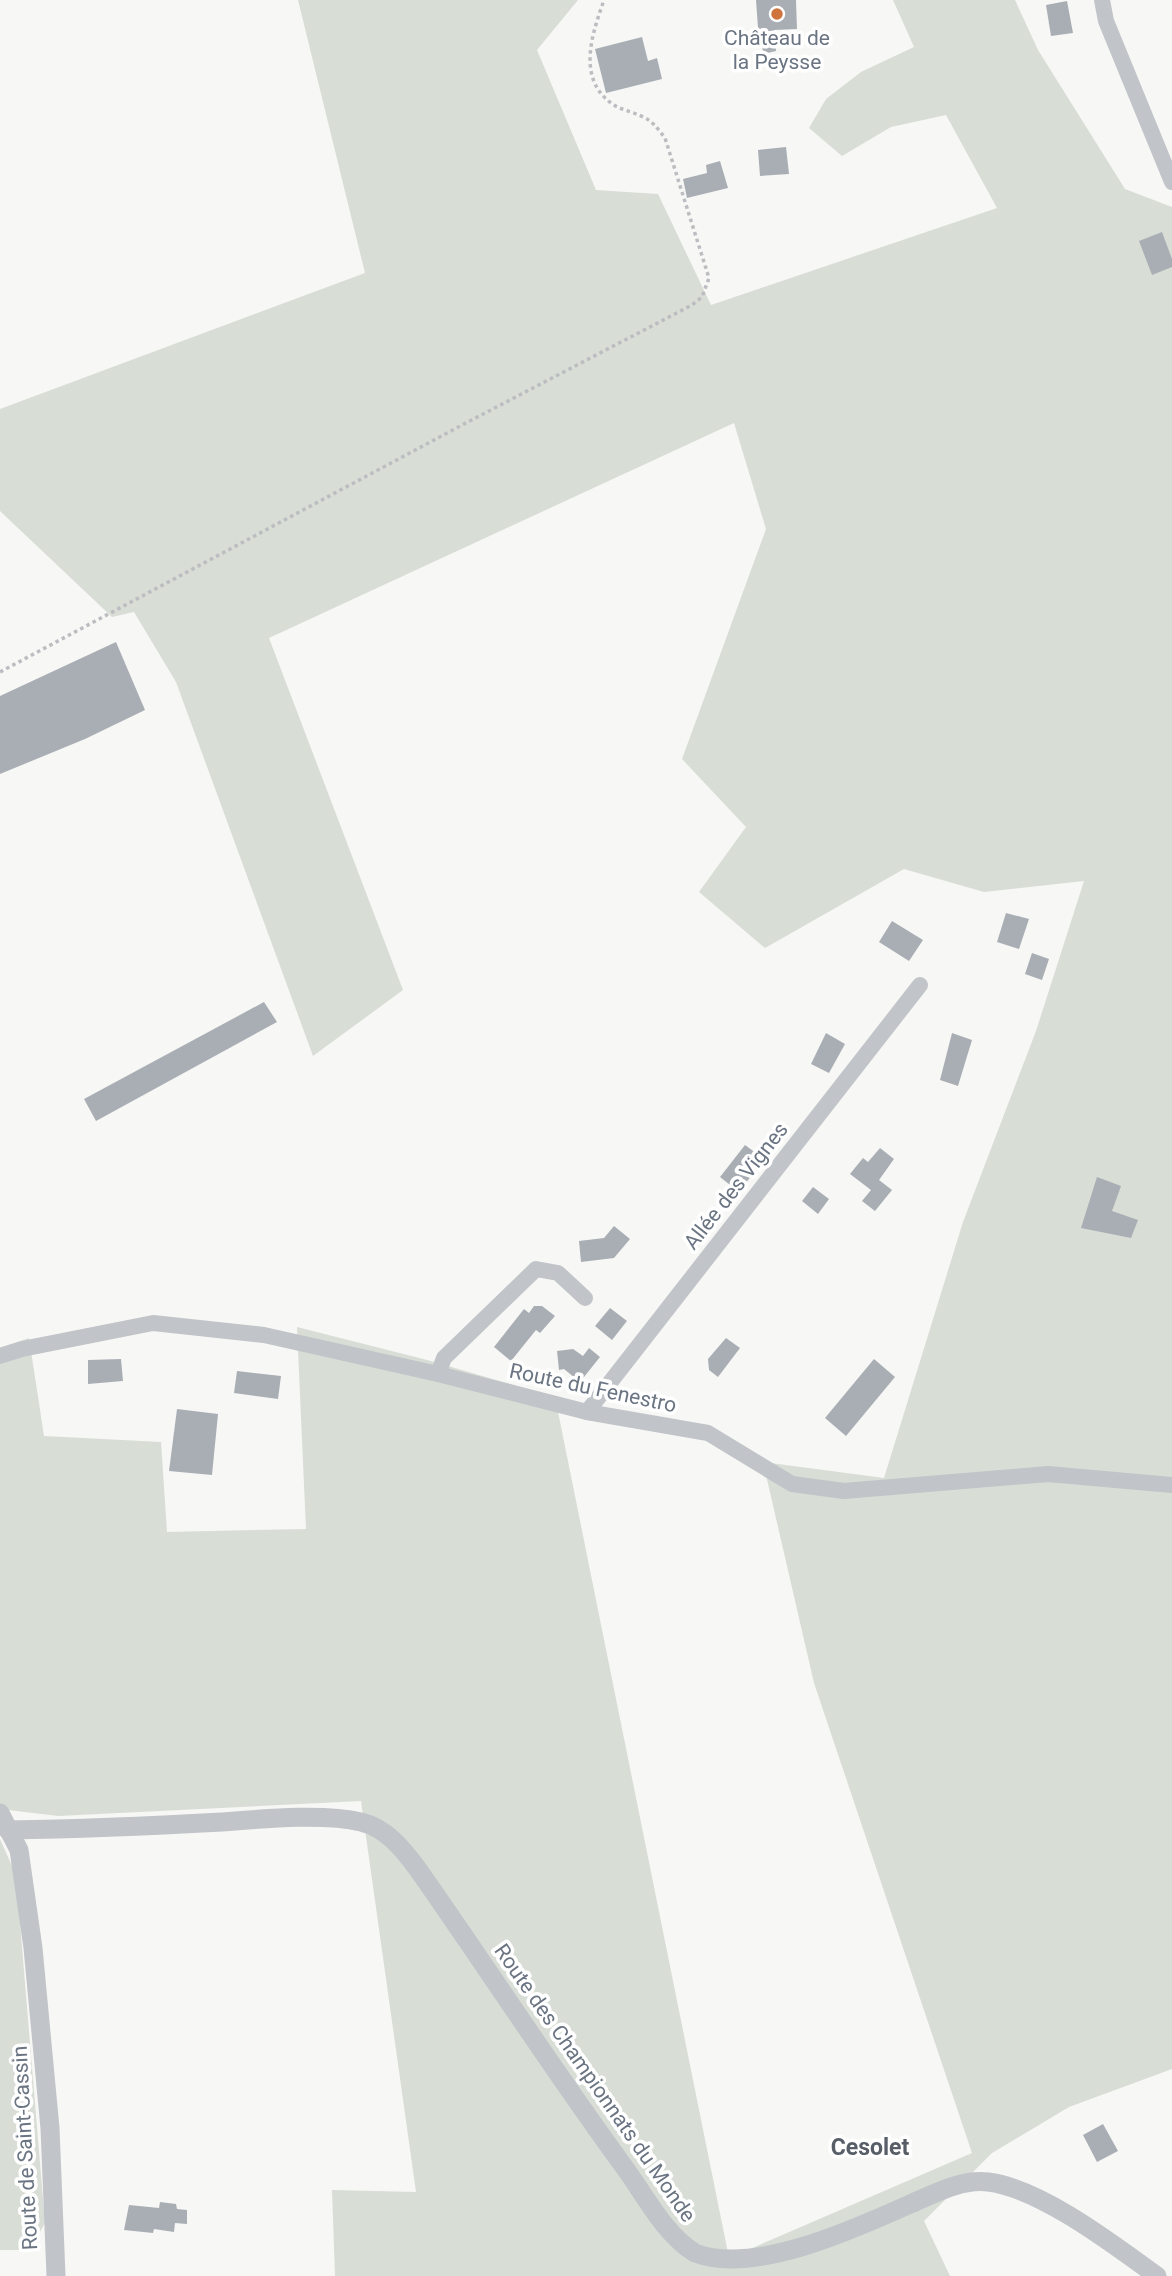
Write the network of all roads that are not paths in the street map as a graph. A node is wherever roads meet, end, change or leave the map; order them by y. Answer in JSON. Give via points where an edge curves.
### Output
{"nodes":[{"id":1,"x":1102,"y":0,"type":"edge"},
{"id":2,"x":1172,"y":182,"type":"edge"},
{"id":3,"x":920,"y":985,"type":"dead end"},
{"id":4,"x":585,"y":1298,"type":"dead end"},
{"id":5,"x":0,"y":1356,"type":"edge"},
{"id":6,"x":438,"y":1374,"type":"junction"},
{"id":7,"x":587,"y":1412,"type":"junction"},
{"id":8,"x":1172,"y":1485,"type":"edge"},
{"id":9,"x":4,"y":1821,"type":"edge"},
{"id":10,"x":56,"y":2276,"type":"edge"},
{"id":11,"x":1157,"y":2276,"type":"edge"}],
"edges":[{"from":1,"to":2,"type":"street","via":[[1106,21]]},
{"from":3,"to":7,"type":"street","name":"Allée des Vignes"},
{"from":4,"to":6,"type":"street","via":[[558,1273],[536,1269],[444,1358]]},
{"from":5,"to":6,"type":"street","name":"Route du Fenestro","via":[[153,1323],[264,1335]]},
{"from":6,"to":7,"type":"street","name":"Route du Fenestro"},
{"from":7,"to":8,"type":"street","name":"Route du Fenestro","via":[[708,1433],[792,1484],[844,1491],[1048,1474]]},
{"from":9,"to":10,"type":"street","name":"Route de Saint-Cassin","via":[[19,1850],[33,1948],[50,2127]]},
{"from":9,"to":11,"type":"street","name":"Route des Championnats du Monde","via":[[339,1819],[362,1822],[394,1839],[672,2234],[710,2261],[736,2267],[772,2263],[942,2191],[985,2181],[1040,2199]]}]}
